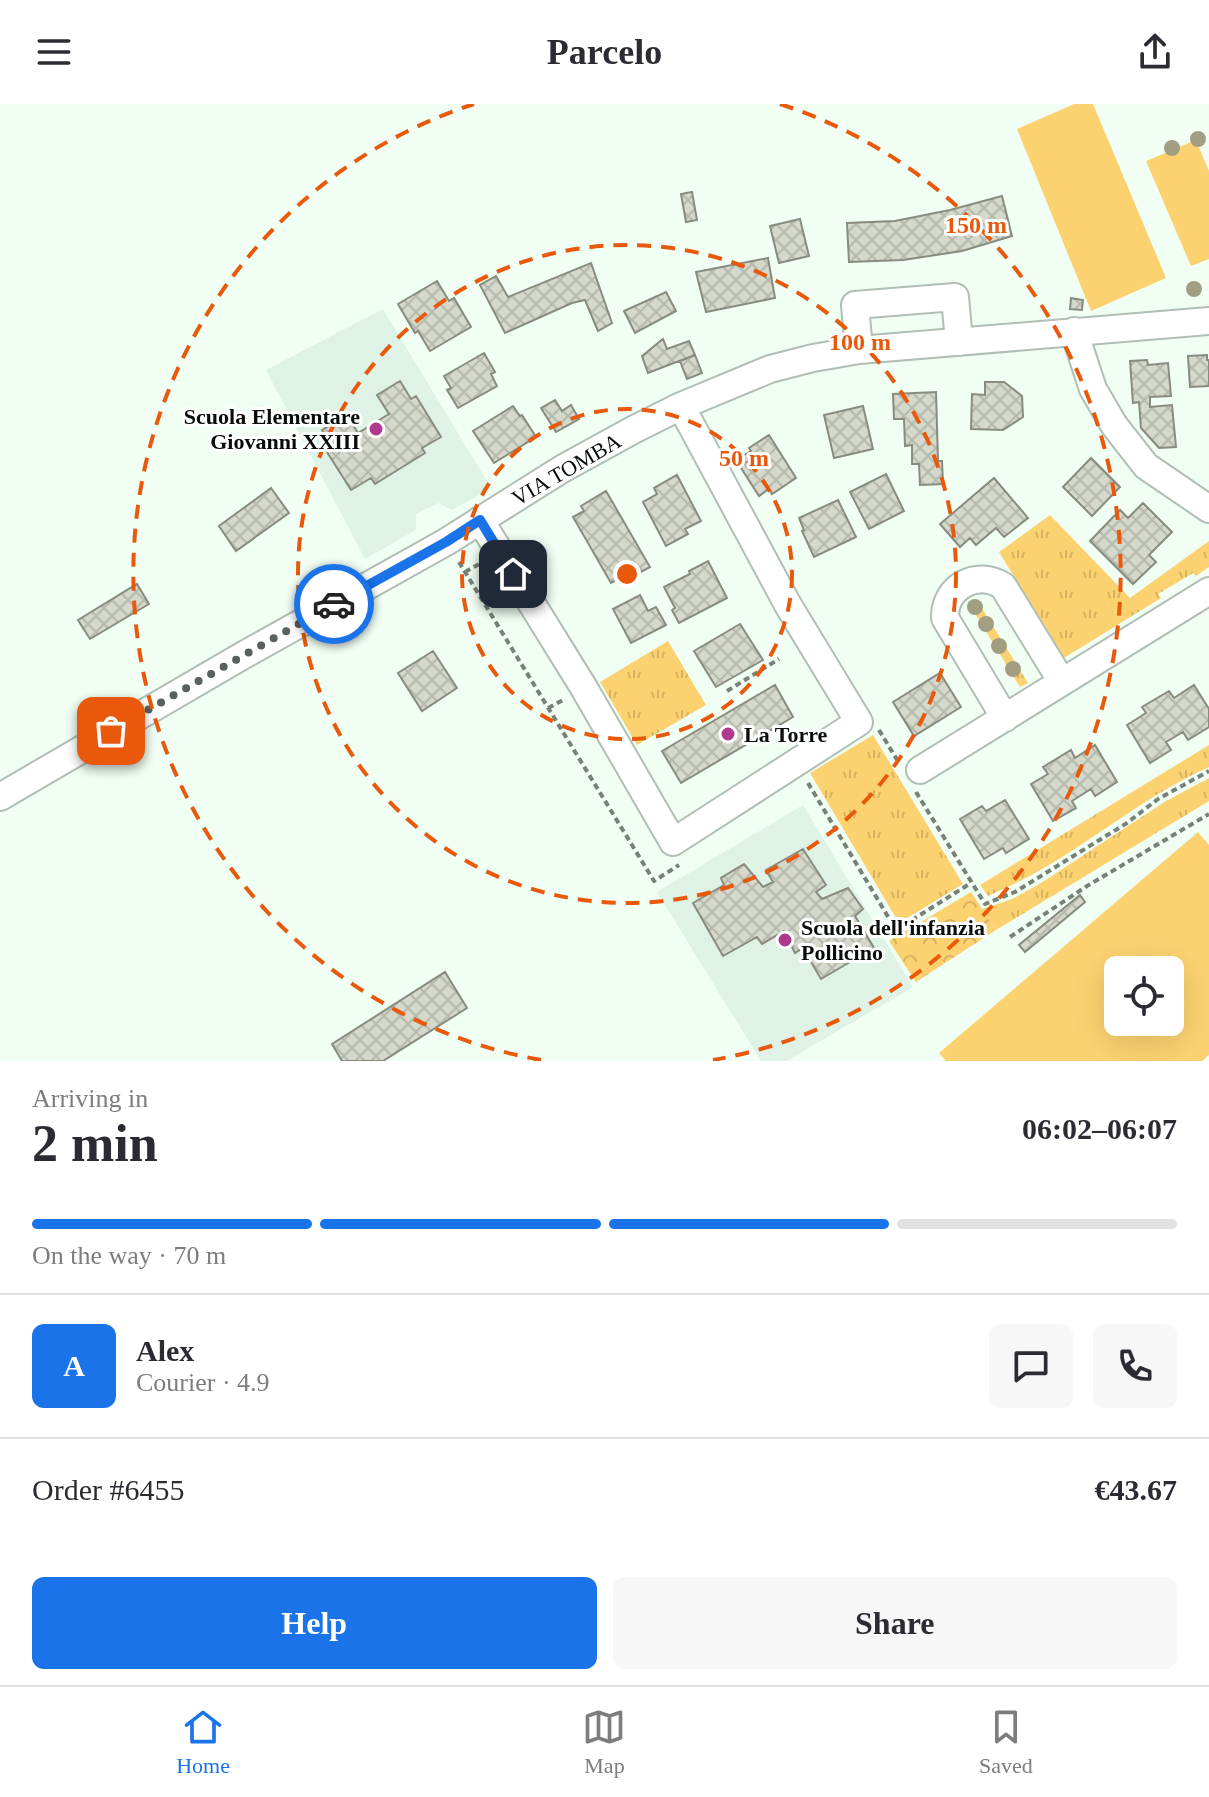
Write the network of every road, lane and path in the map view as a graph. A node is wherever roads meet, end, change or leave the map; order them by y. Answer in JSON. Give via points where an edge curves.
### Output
{"nodes":[{"id":1,"x":1209,"y":321,"type":"edge"},
{"id":2,"x":1074,"y":331,"type":"junction"},
{"id":3,"x":959,"y":342,"type":"junction"},
{"id":4,"x":859,"y":350,"type":"junction"},
{"id":5,"x":681,"y":406,"type":"junction"},
{"id":6,"x":1209,"y":509,"type":"edge"},
{"id":7,"x":480,"y":520,"type":"junction"},
{"id":8,"x":486,"y":559,"type":"dead end"},
{"id":9,"x":465,"y":572,"type":"dead end"},
{"id":10,"x":1209,"y":591,"type":"edge"},
{"id":11,"x":779,"y":659,"type":"dead end"},
{"id":12,"x":1062,"y":682,"type":"junction"},
{"id":13,"x":727,"y":691,"type":"dead end"},
{"id":14,"x":569,"y":697,"type":"dead end"},
{"id":15,"x":548,"y":708,"type":"dead end"},
{"id":16,"x":1005,"y":718,"type":"junction"},
{"id":17,"x":878,"y":728,"type":"dead end"},
{"id":18,"x":1209,"y":771,"type":"edge"},
{"id":19,"x":911,"y":774,"type":"junction"},
{"id":20,"x":808,"y":783,"type":"dead end"},
{"id":21,"x":0,"y":797,"type":"edge"},
{"id":22,"x":1209,"y":814,"type":"edge"},
{"id":23,"x":971,"y":883,"type":"junction"},
{"id":24,"x":1010,"y":937,"type":"dead end"}],
"edges":[{"from":1,"to":2,"type":"street","name":"VIA TOMBA"},
{"from":2,"to":3,"type":"street","name":"VIA TOMBA"},
{"from":2,"to":6,"type":"street","via":[[1093,389],[1114,425],[1146,466]]},
{"from":3,"to":4,"type":"street","name":"VIA TOMBA"},
{"from":3,"to":4,"type":"street","via":[[955,297],[855,305]]},
{"from":4,"to":5,"type":"street","name":"VIA TOMBA","via":[[770,369]]},
{"from":5,"to":7,"type":"street","name":"VIA TOMBA"},
{"from":5,"to":7,"type":"street","via":[[788,605],[859,722],[673,842]]},
{"from":7,"to":21,"type":"street","name":"VIA TOMBA"},
{"from":8,"to":9,"type":"path"},
{"from":10,"to":12,"type":"street"},
{"from":11,"to":13,"type":"path"},
{"from":12,"to":16,"type":"street"},
{"from":12,"to":16,"type":"street","via":[[1003,586],[979,578],[964,583],[944,606],[945,618]]},
{"from":14,"to":15,"type":"path"},
{"from":16,"to":19,"type":"street"},
{"from":17,"to":19,"type":"path"},
{"from":18,"to":23,"type":"path","via":[[1015,892],[985,904]]},
{"from":19,"to":23,"type":"path"},
{"from":20,"to":23,"type":"path","via":[[896,930]]},
{"from":22,"to":24,"type":"path"}]}
